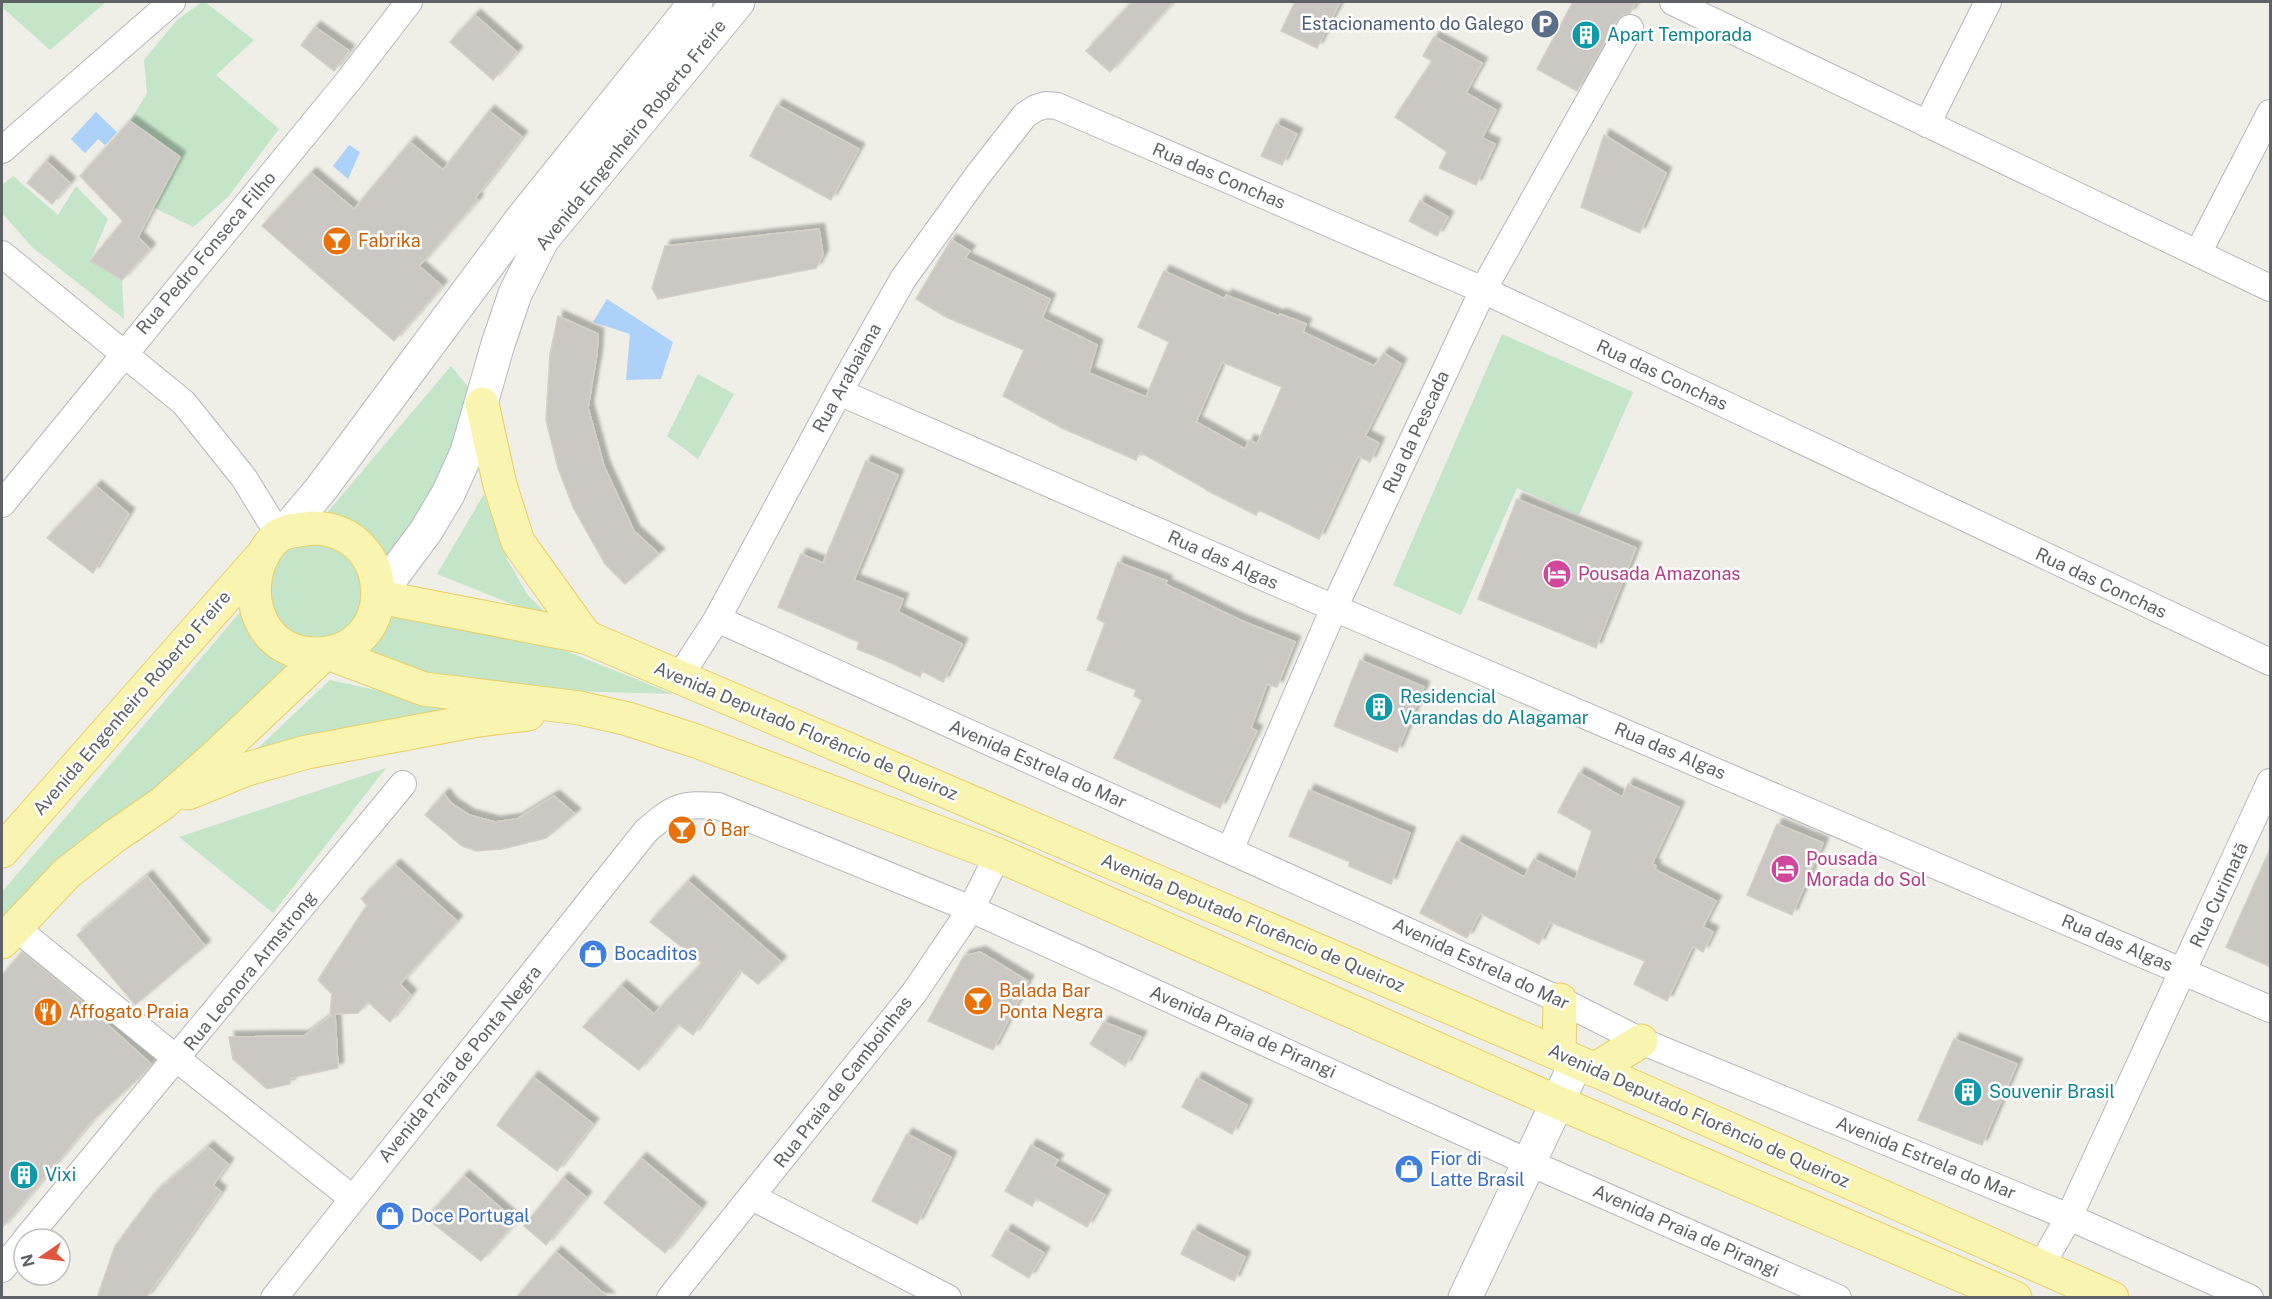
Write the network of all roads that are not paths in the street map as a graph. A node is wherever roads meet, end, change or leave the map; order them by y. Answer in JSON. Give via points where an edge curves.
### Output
{"nodes":[{"id":1,"x":172,"y":2,"type":"edge"},
{"id":2,"x":409,"y":2,"type":"edge"},
{"id":3,"x":696,"y":2,"type":"edge"},
{"id":4,"x":738,"y":2,"type":"edge"},
{"id":5,"x":1673,"y":2,"type":"edge"},
{"id":6,"x":1989,"y":2,"type":"edge"},
{"id":7,"x":1630,"y":28,"type":"dead end"},
{"id":8,"x":1046,"y":105,"type":"joint"},
{"id":9,"x":2271,"y":114,"type":"edge"},
{"id":10,"x":1927,"y":124,"type":"junction"},
{"id":11,"x":2,"y":150,"type":"edge"},
{"id":12,"x":2198,"y":253,"type":"junction"},
{"id":13,"x":2,"y":254,"type":"edge"},
{"id":14,"x":519,"y":285,"type":"junction"},
{"id":15,"x":2271,"y":288,"type":"edge"},
{"id":16,"x":1483,"y":290,"type":"junction"},
{"id":17,"x":425,"y":349,"type":"junction"},
{"id":18,"x":123,"y":353,"type":"junction"},
{"id":19,"x":838,"y":392,"type":"junction"},
{"id":20,"x":482,"y":404,"type":"junction"},
{"id":21,"x":2,"y":504,"type":"edge"},
{"id":22,"x":275,"y":541,"type":"junction"},
{"id":23,"x":379,"y":596,"type":"junction"},
{"id":24,"x":1334,"y":608,"type":"junction"},
{"id":25,"x":717,"y":619,"type":"junction"},
{"id":26,"x":586,"y":637,"type":"junction"},
{"id":27,"x":326,"y":653,"type":"junction"},
{"id":28,"x":2271,"y":662,"type":"edge"},
{"id":29,"x":680,"y":676,"type":"junction"},
{"id":30,"x":580,"y":708,"type":"junction"},
{"id":31,"x":2271,"y":782,"type":"edge"},
{"id":32,"x":403,"y":784,"type":"dead end"},
{"id":33,"x":164,"y":803,"type":"junction"},
{"id":34,"x":646,"y":831,"type":"joint"},
{"id":35,"x":1230,"y":850,"type":"junction"},
{"id":36,"x":2,"y":851,"type":"edge"},
{"id":37,"x":998,"y":855,"type":"junction"},
{"id":38,"x":971,"y":909,"type":"junction"},
{"id":39,"x":8,"y":934,"type":"edge"},
{"id":40,"x":2184,"y":972,"type":"junction"},
{"id":41,"x":1560,"y":1000,"type":"junction"},
{"id":42,"x":2271,"y":1009,"type":"edge"},
{"id":43,"x":1641,"y":1041,"type":"junction"},
{"id":44,"x":177,"y":1059,"type":"junction"},
{"id":45,"x":1576,"y":1062,"type":"junction"},
{"id":46,"x":1557,"y":1102,"type":"junction"},
{"id":47,"x":1530,"y":1163,"type":"junction"},
{"id":48,"x":752,"y":1197,"type":"junction"},
{"id":49,"x":352,"y":1198,"type":"junction"},
{"id":50,"x":2069,"y":1217,"type":"junction"},
{"id":51,"x":36,"y":1227,"type":"edge"},
{"id":52,"x":12,"y":1256,"type":"edge"},
{"id":53,"x":2041,"y":1266,"type":"junction"},
{"id":54,"x":2,"y":1269,"type":"edge"},
{"id":55,"x":274,"y":1298,"type":"edge"},
{"id":56,"x":670,"y":1298,"type":"edge"},
{"id":57,"x":948,"y":1298,"type":"edge"},
{"id":58,"x":1465,"y":1298,"type":"edge"},
{"id":59,"x":1838,"y":1298,"type":"edge"},
{"id":60,"x":2015,"y":1298,"type":"edge"},
{"id":61,"x":2112,"y":1298,"type":"edge"},
{"id":62,"x":2250,"y":1298,"type":"edge"}],
"edges":[{"from":1,"to":11,"type":"street"},
{"from":2,"to":18,"type":"street","name":"Rua Pedro Fonseca Filho"},
{"from":3,"to":17,"type":"main road","name":"Avenida Engenheiro Roberto Freire","via":[[521,220]]},
{"from":4,"to":14,"type":"main road","name":"Avenida Engenheiro Roberto Freire","via":[[542,240]]},
{"from":5,"to":10,"type":"street"},
{"from":6,"to":10,"type":"street"},
{"from":7,"to":16,"type":"street","name":"Rua da Pescada"},
{"from":8,"to":16,"type":"street","name":"Rua das Conchas","via":[[1057,106]]},
{"from":8,"to":19,"type":"street","name":"Rua Arabaiana","via":[[1025,115],[978,175],[903,279]]},
{"from":9,"to":12,"type":"street"},
{"from":10,"to":12,"type":"street"},
{"from":12,"to":15,"type":"street"},
{"from":13,"to":18,"type":"street"},
{"from":14,"to":17,"type":"main road"},
{"from":14,"to":20,"type":"main road","name":"Avenida Engenheiro Roberto Freire"},
{"from":16,"to":24,"type":"street","name":"Rua da Pescada"},
{"from":16,"to":28,"type":"street","name":"Rua das Conchas"},
{"from":17,"to":22,"type":"main road","name":"Avenida Engenheiro Roberto Freire","via":[[321,489]]},
{"from":18,"to":21,"type":"street","name":"Rua Pedro Fonseca Filho"},
{"from":18,"to":22,"type":"street","via":[[184,403],[244,478]]},
{"from":19,"to":24,"type":"street","name":"Rua das Algas"},
{"from":19,"to":25,"type":"street","name":"Rua Arabaiana"},
{"from":20,"to":23,"type":"main road","name":"Avenida Engenheiro Roberto Freire","via":[[448,494]]},
{"from":20,"to":26,"type":"main road","via":[[518,542]]},
{"from":22,"to":23,"type":"main road","via":[[319,528],[352,539],[371,560]]},
{"from":22,"to":27,"type":"main road","via":[[254,578],[255,609],[263,626],[287,647],[305,653]]},
{"from":22,"to":36,"type":"main road","name":"Avenida Engenheiro Roberto Freire"},
{"from":23,"to":26,"type":"main road","name":"Avenida Deputado Florêncio de Queiroz"},
{"from":23,"to":27,"type":"main road","via":[[373,617],[362,634],[347,646]]},
{"from":24,"to":35,"type":"street","name":"Rua da Pescada"},
{"from":24,"to":40,"type":"street","name":"Rua das Algas"},
{"from":25,"to":29,"type":"street","name":"Rua Arabaiana"},
{"from":25,"to":35,"type":"street","name":"Avenida Estrela do Mar"},
{"from":26,"to":29,"type":"main road","name":"Avenida Deputado Florêncio de Queiroz"},
{"from":27,"to":30,"type":"main road","via":[[424,689]]},
{"from":27,"to":33,"type":"main road"},
{"from":29,"to":45,"type":"main road","name":"Avenida Deputado Florêncio de Queiroz"},
{"from":30,"to":33,"type":"main road","via":[[478,720],[307,752],[247,769]]},
{"from":30,"to":37,"type":"main road","via":[[696,741]]},
{"from":31,"to":40,"type":"street","name":"Rua Curimatã"},
{"from":32,"to":44,"type":"street","name":"Rua Leonora Armstrong"},
{"from":33,"to":39,"type":"main road","via":[[67,873]]},
{"from":34,"to":38,"type":"street","name":"Avenida Praia de Pirangi","via":[[668,812],[693,804],[718,806]]},
{"from":34,"to":49,"type":"street","name":"Avenida Praia de Ponta Negra"},
{"from":35,"to":41,"type":"street","name":"Avenida Estrela do Mar"},
{"from":37,"to":38,"type":"street","name":"Rua Praia de Camboinhas"},
{"from":37,"to":46,"type":"main road"},
{"from":38,"to":47,"type":"street","name":"Avenida Praia de Pirangi"},
{"from":38,"to":48,"type":"street","name":"Rua Praia de Camboinhas","via":[[914,993]]},
{"from":39,"to":44,"type":"street"},
{"from":40,"to":42,"type":"street","name":"Rua das Algas"},
{"from":40,"to":50,"type":"street","name":"Rua Curimatã"},
{"from":41,"to":43,"type":"street","name":"Avenida Estrela do Mar"},
{"from":41,"to":45,"type":"main road"},
{"from":43,"to":45,"type":"main road"},
{"from":43,"to":50,"type":"street","name":"Avenida Estrela do Mar"},
{"from":44,"to":49,"type":"street"},
{"from":44,"to":51,"type":"street","name":"Rua Leonora Armstrong"},
{"from":45,"to":46,"type":"main road"},
{"from":45,"to":53,"type":"main road","name":"Avenida Deputado Florêncio de Queiroz"},
{"from":46,"to":47,"type":"main road"},
{"from":46,"to":60,"type":"main road"},
{"from":47,"to":58,"type":"main road"},
{"from":47,"to":59,"type":"street","name":"Avenida Praia de Pirangi"},
{"from":48,"to":56,"type":"street","name":"Rua Praia de Camboinhas"},
{"from":48,"to":57,"type":"street"},
{"from":49,"to":55,"type":"street","name":"Avenida Praia de Ponta Negra"},
{"from":50,"to":53,"type":"street","name":"Rua Curimatã"},
{"from":50,"to":62,"type":"street","name":"Avenida Estrela do Mar"},
{"from":52,"to":54,"type":"street","name":"Rua Leonora Armstrong"},
{"from":53,"to":61,"type":"main road","name":"Avenida Deputado Florêncio de Queiroz"}]}
